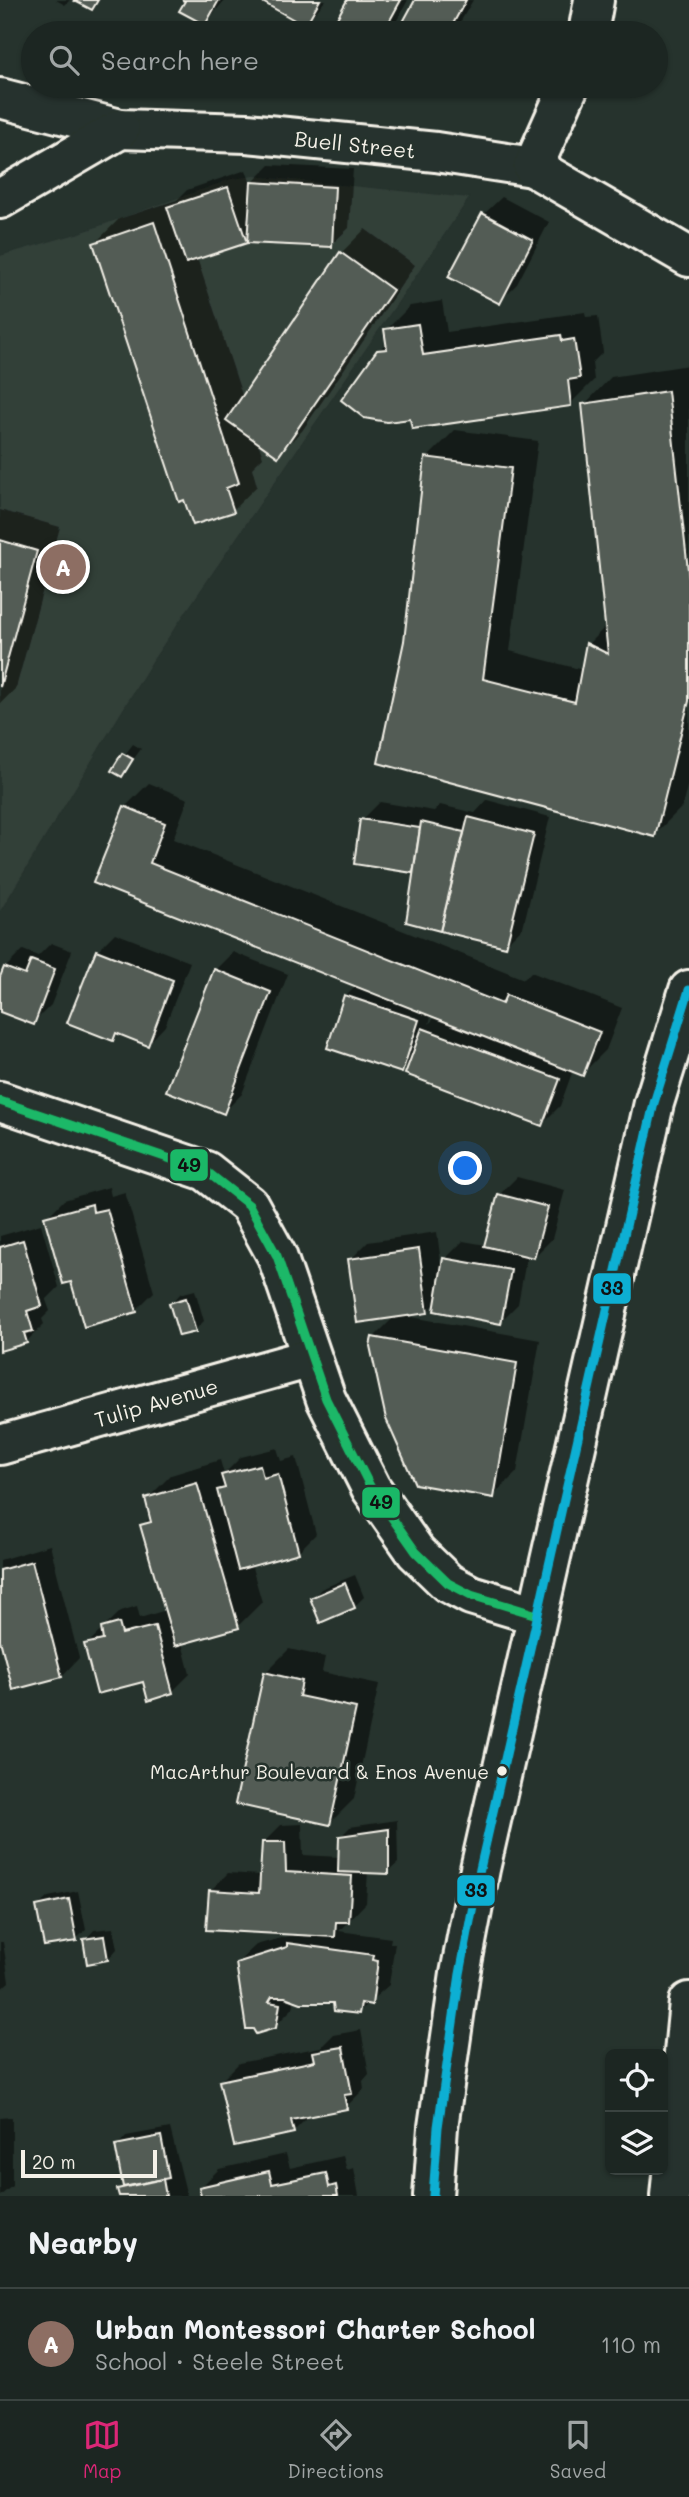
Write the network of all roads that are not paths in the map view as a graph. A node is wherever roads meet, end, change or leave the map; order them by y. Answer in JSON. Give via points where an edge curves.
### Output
{"nodes":[{"id":1,"x":594,"y":0,"type":"edge"},
{"id":2,"x":590,"y":21,"type":"edge"},
{"id":3,"x":0,"y":98,"type":"edge"},
{"id":4,"x":564,"y":98,"type":"edge"},
{"id":5,"x":120,"y":129,"type":"junction"},
{"id":6,"x":533,"y":167,"type":"junction"},
{"id":7,"x":0,"y":199,"type":"edge"},
{"id":8,"x":689,"y":257,"type":"edge"},
{"id":9,"x":689,"y":990,"type":"edge"},
{"id":10,"x":0,"y":1101,"type":"edge"},
{"id":11,"x":311,"y":1358,"type":"junction"},
{"id":12,"x":0,"y":1445,"type":"edge"},
{"id":13,"x":537,"y":1615,"type":"junction"},
{"id":14,"x":689,"y":2003,"type":"edge"},
{"id":15,"x":433,"y":2196,"type":"edge"},
{"id":16,"x":670,"y":2196,"type":"edge"}],
"edges":[{"from":1,"to":2,"type":"main road"},
{"from":3,"to":5,"type":"main road","name":"Buell Street"},
{"from":4,"to":6,"type":"main road"},
{"from":5,"to":6,"type":"main road","name":"Buell Street","via":[[247,133]]},
{"from":5,"to":7,"type":"main road"},
{"from":6,"to":8,"type":"main road","name":"Buell Street"},
{"from":9,"to":13,"type":"main road","via":[[654,1103]]},
{"from":10,"to":11,"type":"main road","via":[[206,1171],[249,1205],[277,1256]]},
{"from":11,"to":12,"type":"main road","name":"Tulip Avenue"},
{"from":11,"to":13,"type":"main road","via":[[326,1399],[371,1488],[416,1552],[452,1586]]},
{"from":13,"to":15,"type":"main road","via":[[460,1974]]},
{"from":14,"to":16,"type":"main road"}]}
